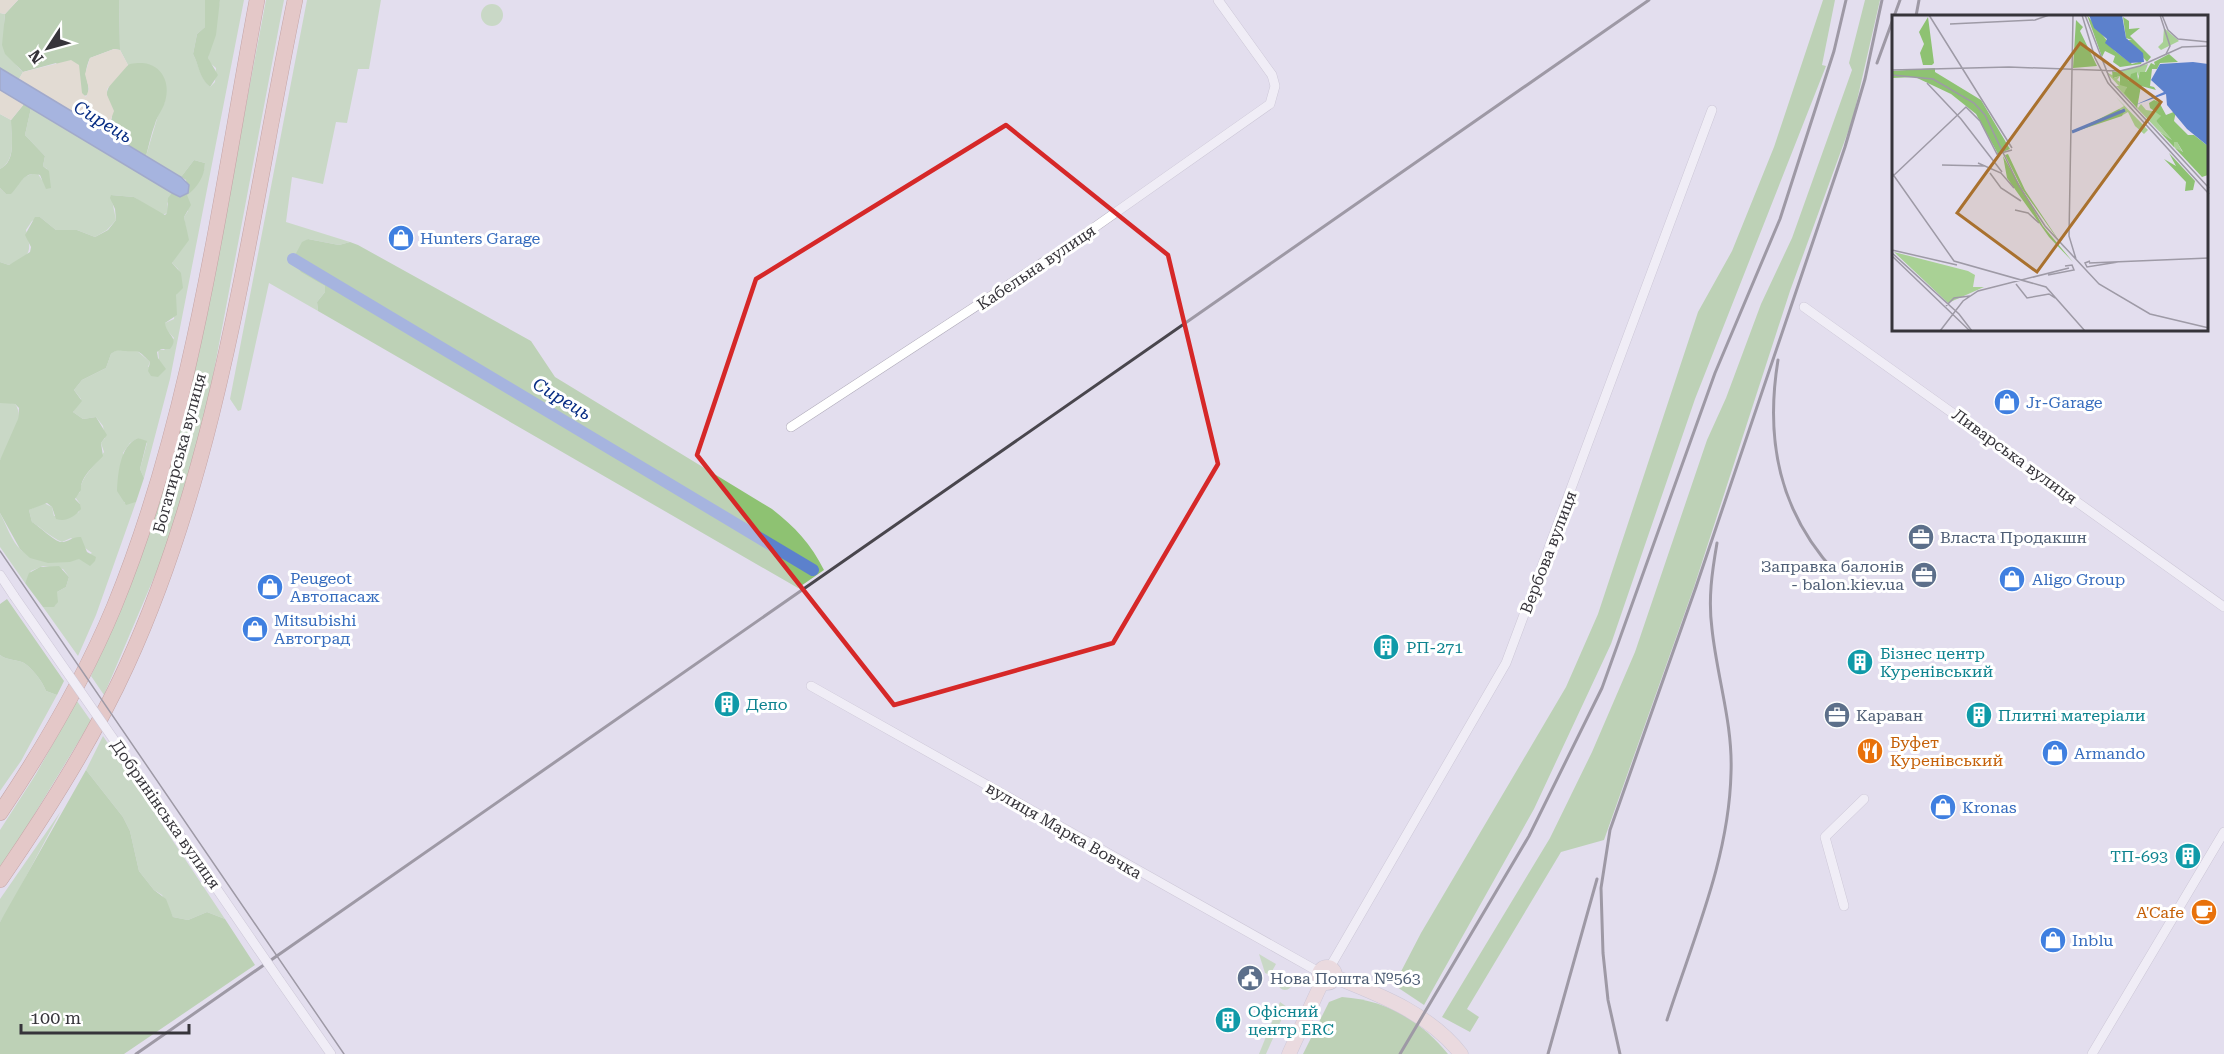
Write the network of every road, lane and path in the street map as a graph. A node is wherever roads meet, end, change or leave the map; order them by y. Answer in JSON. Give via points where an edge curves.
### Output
{"nodes":[{"id":1,"x":257,"y":0,"type":"edge"},
{"id":2,"x":295,"y":0,"type":"edge"},
{"id":3,"x":1218,"y":0,"type":"edge"},
{"id":4,"x":1712,"y":110,"type":"dead end"},
{"id":5,"x":1804,"y":307,"type":"dead end"},
{"id":6,"x":791,"y":427,"type":"dead end"},
{"id":7,"x":0,"y":575,"type":"edge"},
{"id":8,"x":2224,"y":607,"type":"edge"},
{"id":9,"x":810,"y":686,"type":"dead end"},
{"id":10,"x":1864,"y":799,"type":"dead end"},
{"id":11,"x":0,"y":813,"type":"edge"},
{"id":12,"x":2224,"y":832,"type":"edge"},
{"id":13,"x":0,"y":880,"type":"edge"},
{"id":14,"x":1844,"y":906,"type":"dead end"},
{"id":15,"x":1327,"y":975,"type":"junction"},
{"id":16,"x":331,"y":1054,"type":"edge"},
{"id":17,"x":1289,"y":1054,"type":"edge"},
{"id":18,"x":1461,"y":1054,"type":"edge"},
{"id":19,"x":2092,"y":1054,"type":"edge"}],
"edges":[{"from":1,"to":11,"type":"main road","name":"Богатирська вулиця","via":[[200,305],[160,473],[114,607],[91,657],[34,762]]},
{"from":2,"to":13,"type":"main road","name":"Богатирська вулиця","via":[[207,432],[167,562],[126,666],[64,782]]},
{"from":3,"to":6,"type":"street","name":"Кабельна вулиця","via":[[1272,75],[1270,104],[1068,246]]},
{"from":4,"to":15,"type":"street","name":"Вербова вулиця","via":[[1506,663]]},
{"from":5,"to":8,"type":"street","name":"Ливарська вулиця"},
{"from":7,"to":16,"type":"street","name":"Добринінська вулиця","bridge":true},
{"from":9,"to":15,"type":"street","name":"вулиця Марка Вовчка"},
{"from":10,"to":14,"type":"street","via":[[1825,837]]},
{"from":12,"to":19,"type":"street"},
{"from":15,"to":17,"type":"main road","name":"Вербова вулиця"},
{"from":15,"to":18,"type":"main road","via":[[1397,1003],[1452,1042]]}]}
